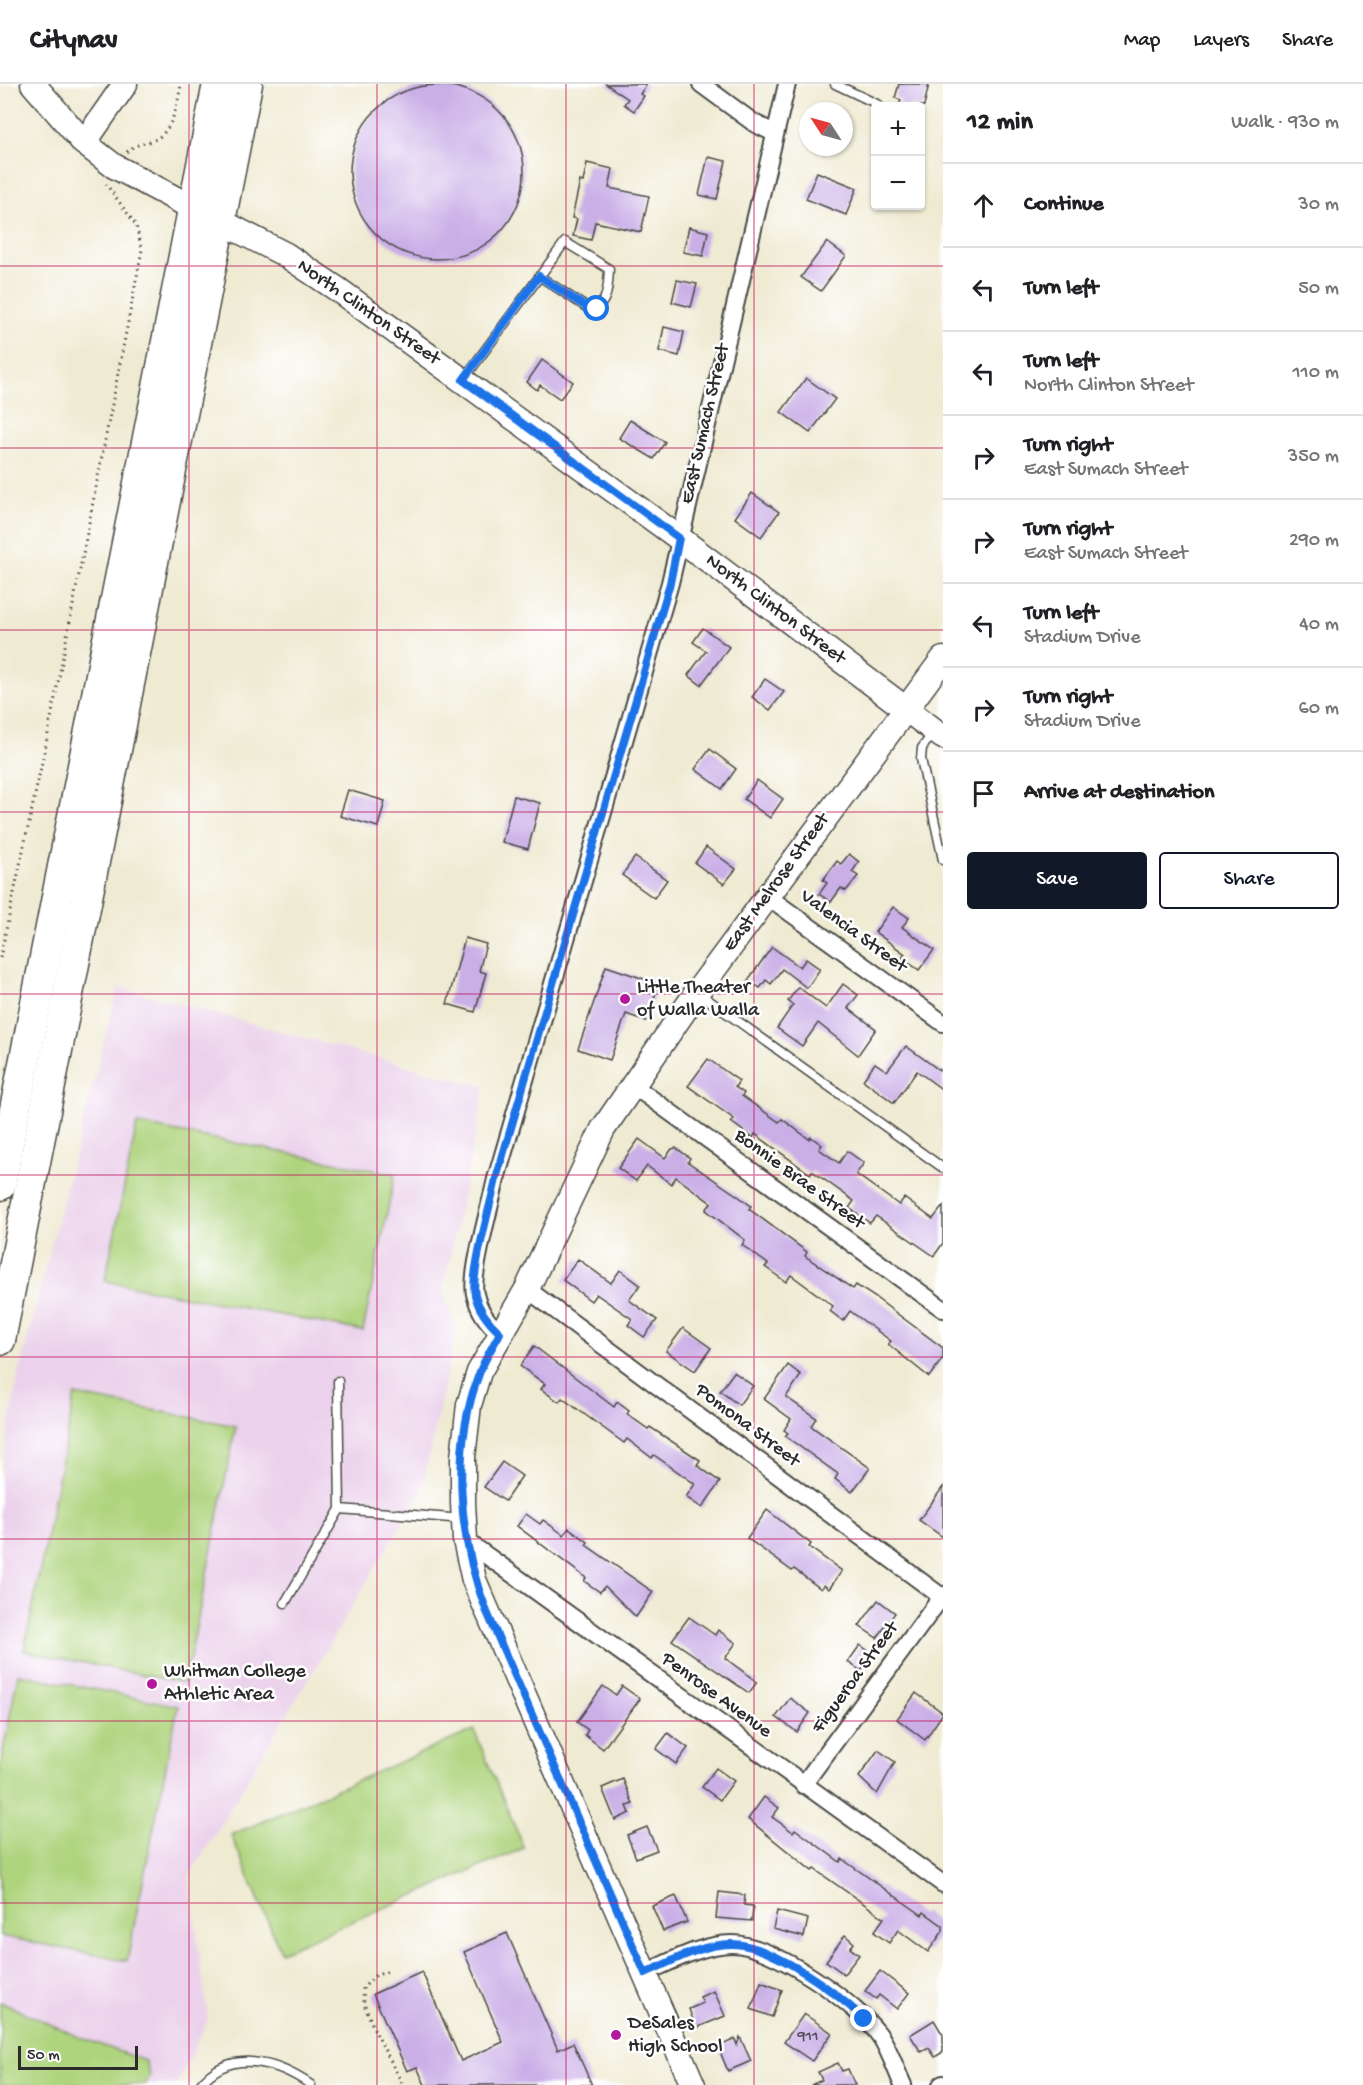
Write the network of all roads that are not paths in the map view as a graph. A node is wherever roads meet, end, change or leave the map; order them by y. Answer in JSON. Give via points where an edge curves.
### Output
{"nodes":[{"id":1,"x":33,"y":84,"type":"edge"},
{"id":2,"x":125,"y":84,"type":"edge"},
{"id":3,"x":218,"y":84,"type":"edge"},
{"id":4,"x":232,"y":84,"type":"edge"},
{"id":5,"x":248,"y":84,"type":"edge"},
{"id":6,"x":701,"y":84,"type":"edge"},
{"id":7,"x":787,"y":84,"type":"edge"},
{"id":8,"x":835,"y":84,"type":"edge"},
{"id":9,"x":873,"y":102,"type":"edge"},
{"id":10,"x":774,"y":134,"type":"junction"},
{"id":11,"x":84,"y":143,"type":"junction"},
{"id":12,"x":193,"y":208,"type":"junction"},
{"id":13,"x":220,"y":221,"type":"junction"},
{"id":14,"x":539,"y":276,"type":"junction"},
{"id":15,"x":463,"y":380,"type":"junction"},
{"id":16,"x":679,"y":538,"type":"junction"},
{"id":17,"x":147,"y":586,"type":"junction"},
{"id":18,"x":943,"y":659,"type":"edge"},
{"id":19,"x":906,"y":709,"type":"junction"},
{"id":20,"x":939,"y":734,"type":"edge"},
{"id":21,"x":943,"y":860,"type":"edge"},
{"id":22,"x":767,"y":896,"type":"junction"},
{"id":23,"x":697,"y":992,"type":"junction"},
{"id":24,"x":943,"y":1023,"type":"edge"},
{"id":25,"x":631,"y":1084,"type":"junction"},
{"id":26,"x":943,"y":1168,"type":"edge"},
{"id":27,"x":0,"y":1185,"type":"edge"},
{"id":28,"x":527,"y":1289,"type":"junction"},
{"id":29,"x":943,"y":1309,"type":"edge"},
{"id":30,"x":500,"y":1333,"type":"junction"},
{"id":31,"x":0,"y":1340,"type":"edge"},
{"id":32,"x":338,"y":1381,"type":"dead end"},
{"id":33,"x":340,"y":1509,"type":"junction"},
{"id":34,"x":464,"y":1530,"type":"junction"},
{"id":35,"x":942,"y":1596,"type":"edge"},
{"id":36,"x":285,"y":1603,"type":"dead end"},
{"id":37,"x":803,"y":1785,"type":"junction"},
{"id":38,"x":943,"y":1884,"type":"edge"},
{"id":39,"x":645,"y":1973,"type":"junction"},
{"id":40,"x":200,"y":2085,"type":"edge"},
{"id":41,"x":311,"y":2085,"type":"edge"},
{"id":42,"x":693,"y":2085,"type":"edge"},
{"id":43,"x":903,"y":2085,"type":"edge"}],
"edges":[{"from":1,"to":11,"type":"street"},
{"from":2,"to":11,"type":"street"},
{"from":3,"to":12,"type":"highway"},
{"from":4,"to":13,"type":"highway","via":[[212,190],[213,212]]},
{"from":5,"to":13,"type":"highway"},
{"from":6,"to":10,"type":"street"},
{"from":7,"to":10,"type":"street","name":"East Sumach Street"},
{"from":8,"to":9,"type":"lane"},
{"from":10,"to":16,"type":"street","name":"East Sumach Street"},
{"from":11,"to":12,"type":"street","via":[[114,166]]},
{"from":12,"to":17,"type":"highway","via":[[201,218],[202,230],[170,404]]},
{"from":12,"to":27,"type":"highway"},
{"from":13,"to":15,"type":"street","name":"North Clinton Street","via":[[303,265]]},
{"from":13,"to":17,"type":"highway"},
{"from":14,"to":14,"type":"lane","via":[[564,242],[609,268],[608,285],[597,309],[589,309]]},
{"from":14,"to":15,"type":"lane"},
{"from":15,"to":16,"type":"street","name":"North Clinton Street"},
{"from":16,"to":19,"type":"street","name":"North Clinton Street"},
{"from":16,"to":30,"type":"street","name":"East Sumach Street","via":[[670,583],[496,1179],[480,1250],[474,1292],[483,1314]]},
{"from":17,"to":31,"type":"highway"},
{"from":18,"to":19,"type":"street","name":"East Melrose Street"},
{"from":19,"to":20,"type":"street","name":"North Clinton Street"},
{"from":19,"to":22,"type":"street","name":"East Melrose Street"},
{"from":20,"to":21,"type":"lane","via":[[922,748],[921,759]]},
{"from":22,"to":23,"type":"street","name":"East Melrose Street"},
{"from":22,"to":24,"type":"street","name":"Valencia Street"},
{"from":23,"to":25,"type":"street","name":"East Melrose Street"},
{"from":23,"to":26,"type":"lane"},
{"from":25,"to":28,"type":"street","name":"East Melrose Street","via":[[603,1129]]},
{"from":25,"to":29,"type":"street","name":"Bonnie Brae Street"},
{"from":28,"to":30,"type":"street","name":"East Melrose Street"},
{"from":28,"to":35,"type":"street","name":"Pomona Street"},
{"from":30,"to":34,"type":"street","via":[[469,1405]]},
{"from":32,"to":33,"type":"lane"},
{"from":33,"to":34,"type":"lane"},
{"from":33,"to":36,"type":"lane"},
{"from":34,"to":37,"type":"street","name":"Penrose Avenue"},
{"from":34,"to":39,"type":"street","via":[[474,1580],[487,1612]]},
{"from":35,"to":37,"type":"street","name":"Figueroa Street"},
{"from":37,"to":38,"type":"street","name":"Penrose Avenue"},
{"from":39,"to":42,"type":"street"},
{"from":39,"to":43,"type":"street","via":[[697,1951],[733,1944],[779,1957],[842,1998],[864,2019],[882,2039]]},
{"from":40,"to":41,"type":"lane","via":[[210,2072],[236,2062],[272,2063]]}]}
